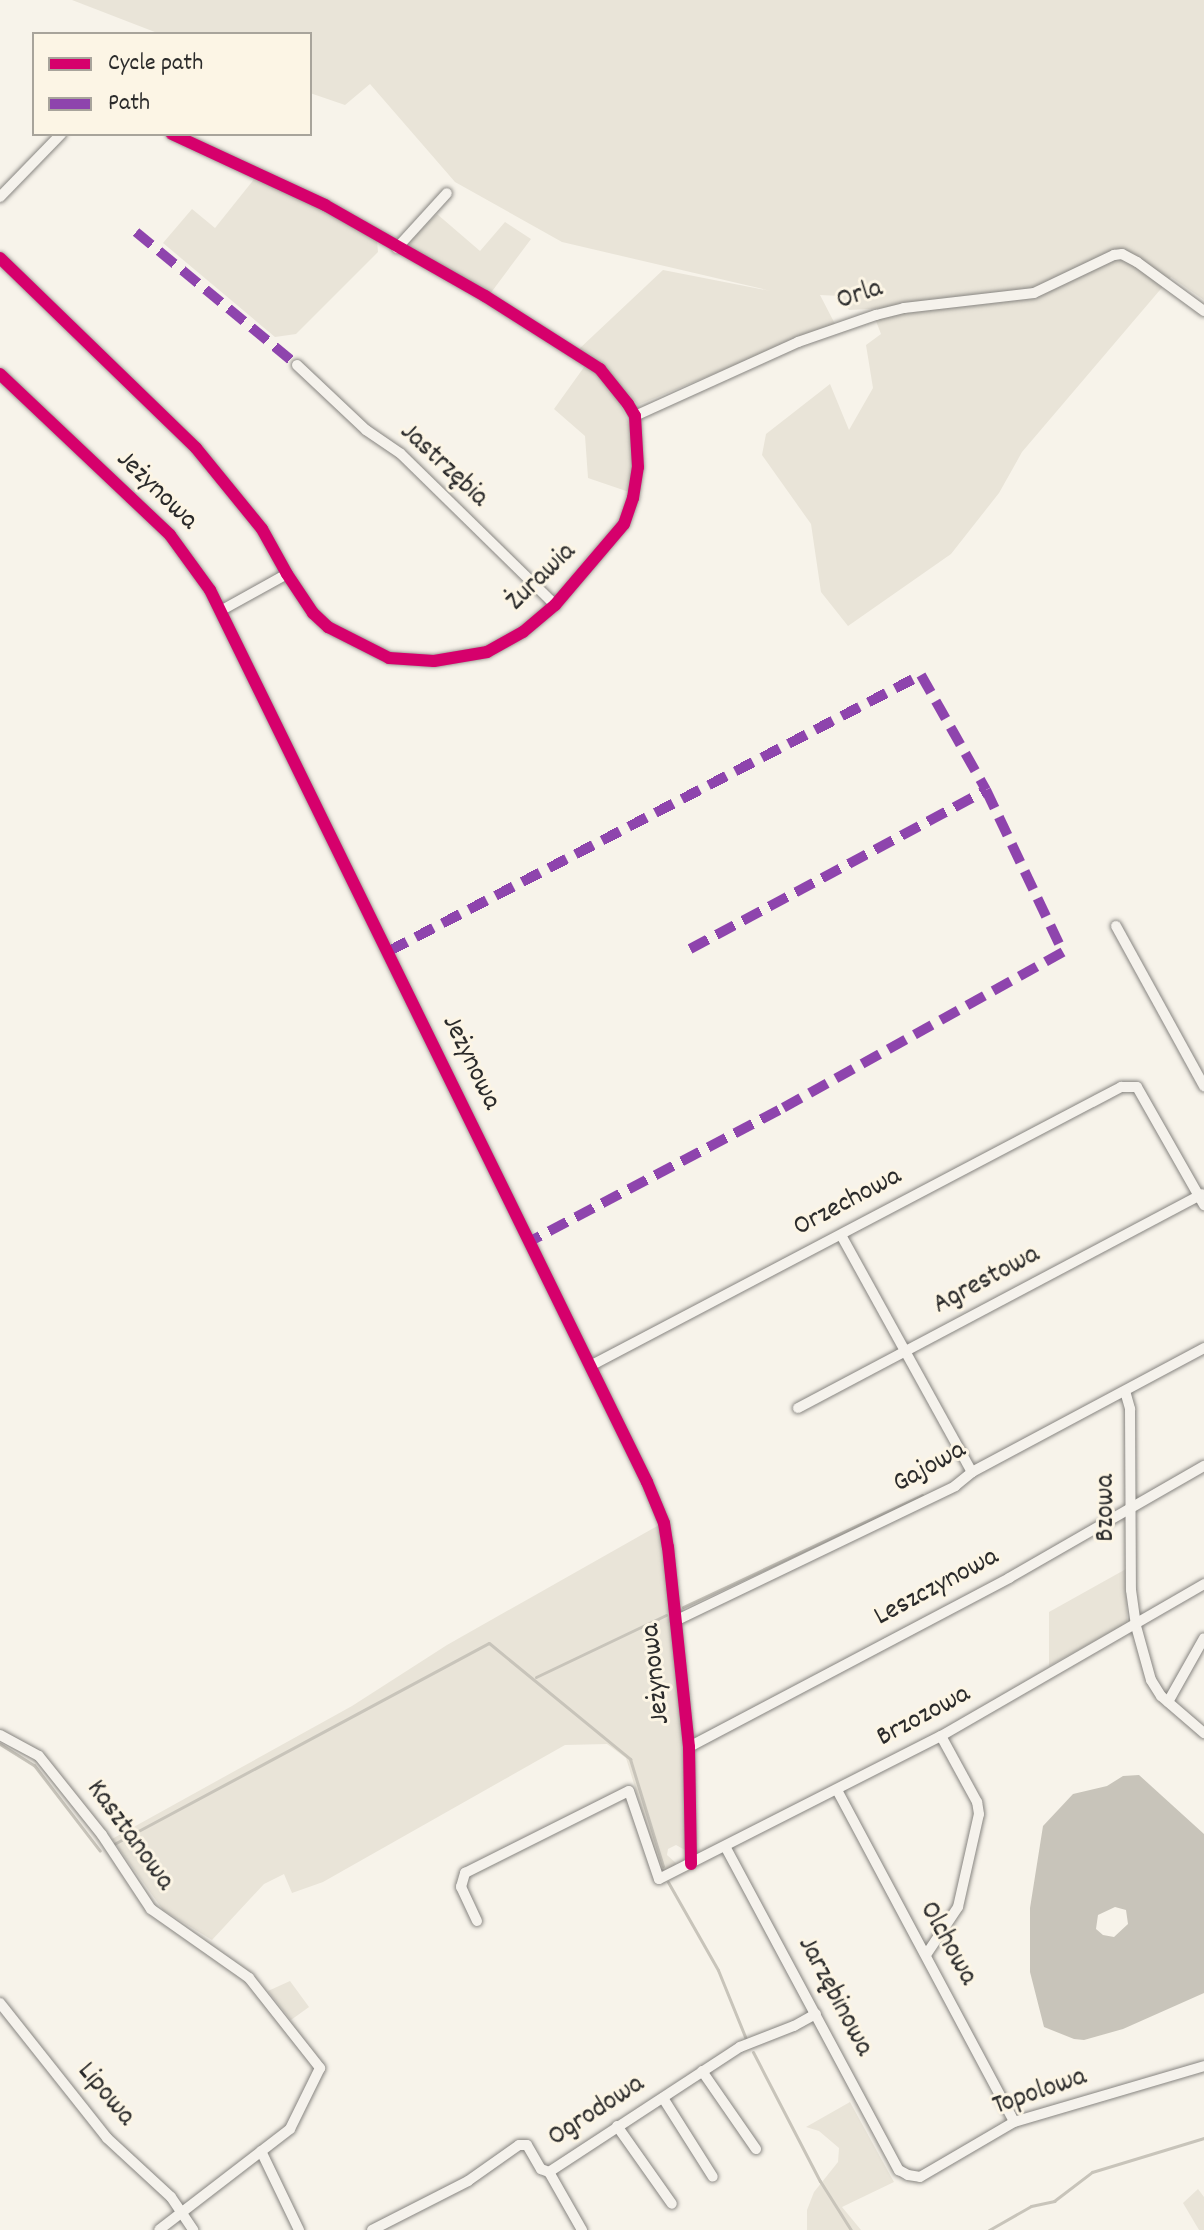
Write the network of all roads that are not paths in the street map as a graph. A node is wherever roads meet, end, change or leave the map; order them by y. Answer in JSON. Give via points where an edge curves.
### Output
{"nodes":[{"id":1,"x":59,"y":136,"type":"edge"},
{"id":2,"x":176,"y":136,"type":"edge"},
{"id":3,"x":447,"y":193,"type":"dead end"},
{"id":4,"x":0,"y":197,"type":"edge"},
{"id":5,"x":397,"y":248,"type":"junction"},
{"id":6,"x":0,"y":258,"type":"edge"},
{"id":7,"x":1204,"y":311,"type":"edge"},
{"id":8,"x":297,"y":365,"type":"dead end"},
{"id":9,"x":0,"y":374,"type":"edge"},
{"id":10,"x":635,"y":416,"type":"junction"},
{"id":11,"x":287,"y":574,"type":"junction"},
{"id":12,"x":555,"y":605,"type":"junction"},
{"id":13,"x":222,"y":610,"type":"junction"},
{"id":14,"x":1116,"y":926,"type":"dead end"},
{"id":15,"x":1204,"y":1086,"type":"edge"},
{"id":16,"x":1202,"y":1198,"type":"edge"},
{"id":17,"x":841,"y":1235,"type":"junction"},
{"id":18,"x":1204,"y":1348,"type":"edge"},
{"id":19,"x":907,"y":1351,"type":"junction"},
{"id":20,"x":592,"y":1365,"type":"junction"},
{"id":21,"x":1125,"y":1391,"type":"junction"},
{"id":22,"x":798,"y":1408,"type":"dead end"},
{"id":23,"x":1204,"y":1466,"type":"edge"},
{"id":24,"x":972,"y":1472,"type":"junction"},
{"id":25,"x":1132,"y":1507,"type":"junction"},
{"id":26,"x":1204,"y":1584,"type":"edge"},
{"id":27,"x":675,"y":1621,"type":"junction"},
{"id":28,"x":1136,"y":1626,"type":"junction"},
{"id":29,"x":1204,"y":1638,"type":"edge"},
{"id":30,"x":1168,"y":1702,"type":"junction"},
{"id":31,"x":1204,"y":1733,"type":"edge"},
{"id":32,"x":0,"y":1735,"type":"edge"},
{"id":33,"x":941,"y":1736,"type":"junction"},
{"id":34,"x":689,"y":1747,"type":"junction"},
{"id":35,"x":837,"y":1790,"type":"junction"},
{"id":36,"x":726,"y":1848,"type":"junction"},
{"id":37,"x":691,"y":1864,"type":"junction"},
{"id":38,"x":477,"y":1921,"type":"dead end"},
{"id":39,"x":926,"y":1955,"type":"junction"},
{"id":40,"x":0,"y":2003,"type":"edge"},
{"id":41,"x":816,"y":2014,"type":"junction"},
{"id":42,"x":1204,"y":2066,"type":"edge"},
{"id":43,"x":702,"y":2071,"type":"junction"},
{"id":44,"x":663,"y":2098,"type":"junction"},
{"id":45,"x":1014,"y":2122,"type":"junction"},
{"id":46,"x":617,"y":2126,"type":"junction"},
{"id":47,"x":756,"y":2149,"type":"dead end"},
{"id":48,"x":261,"y":2151,"type":"junction"},
{"id":49,"x":899,"y":2170,"type":"joint"},
{"id":50,"x":549,"y":2172,"type":"junction"},
{"id":51,"x":713,"y":2177,"type":"dead end"},
{"id":52,"x":672,"y":2204,"type":"dead end"},
{"id":53,"x":181,"y":2211,"type":"junction"},
{"id":54,"x":159,"y":2230,"type":"edge"},
{"id":55,"x":193,"y":2230,"type":"edge"},
{"id":56,"x":299,"y":2230,"type":"edge"},
{"id":57,"x":372,"y":2230,"type":"edge"},
{"id":58,"x":582,"y":2230,"type":"edge"}],
"edges":[{"from":1,"to":4,"type":"street"},
{"from":2,"to":5,"type":"street","via":[[303,193]]},
{"from":3,"to":5,"type":"street"},
{"from":5,"to":10,"type":"street","via":[[584,358],[609,378]]},
{"from":6,"to":11,"type":"street","name":"Żurawia","via":[[196,448],[262,529]]},
{"from":7,"to":10,"type":"street","name":"Orla","via":[[1122,254],[1034,293],[876,315],[798,342]]},
{"from":8,"to":12,"type":"street","name":"Jastrzębia","via":[[366,430],[401,454]]},
{"from":9,"to":13,"type":"street","name":"Jeżynowa","via":[[170,535]]},
{"from":10,"to":12,"type":"street","name":"Żurawia","via":[[637,481],[624,524]]},
{"from":11,"to":12,"type":"street","name":"Żurawia","via":[[328,627],[389,658],[434,661],[487,652],[523,632]]},
{"from":11,"to":13,"type":"street"},
{"from":13,"to":20,"type":"street","name":"Jeżynowa"},
{"from":14,"to":15,"type":"street"},
{"from":16,"to":17,"type":"street","name":"Orzechowa","via":[[1137,1087],[1121,1087]]},
{"from":16,"to":19,"type":"street","name":"Agrestowa"},
{"from":17,"to":19,"type":"street"},
{"from":17,"to":20,"type":"street","name":"Orzechowa"},
{"from":18,"to":21,"type":"street","name":"Gajowa"},
{"from":19,"to":22,"type":"street","name":"Agrestowa"},
{"from":19,"to":24,"type":"street"},
{"from":20,"to":27,"type":"street","name":"Jeżynowa","via":[[664,1523]]},
{"from":21,"to":24,"type":"street","name":"Gajowa"},
{"from":21,"to":25,"type":"street","name":"Bzowa"},
{"from":23,"to":25,"type":"street","name":"Leszczynowa"},
{"from":24,"to":27,"type":"street","name":"Gajowa","via":[[955,1486]]},
{"from":25,"to":28,"type":"street","name":"Bzowa"},
{"from":25,"to":34,"type":"street","name":"Leszczynowa"},
{"from":26,"to":28,"type":"street","name":"Brzozowa"},
{"from":27,"to":34,"type":"street","name":"Jeżynowa"},
{"from":28,"to":30,"type":"street","name":"Bzowa","via":[[1151,1680]]},
{"from":28,"to":33,"type":"street","name":"Brzozowa"},
{"from":29,"to":30,"type":"street"},
{"from":30,"to":31,"type":"street","name":"Bzowa"},
{"from":32,"to":48,"type":"street","name":"Kasztanowa","via":[[39,1756],[102,1835],[151,1909],[249,1978],[320,2068],[290,2129]]},
{"from":33,"to":35,"type":"street","name":"Brzozowa"},
{"from":33,"to":39,"type":"street","via":[[979,1814],[963,1893]]},
{"from":34,"to":37,"type":"street","name":"Jeżynowa"},
{"from":35,"to":36,"type":"street","name":"Brzozowa"},
{"from":35,"to":39,"type":"street","name":"Olchowa"},
{"from":36,"to":37,"type":"street","name":"Brzozowa"},
{"from":36,"to":41,"type":"street","name":"Jarzębinowa"},
{"from":37,"to":38,"type":"street","name":"Brzozowa","via":[[659,1879],[629,1791],[465,1873],[461,1887]]},
{"from":39,"to":45,"type":"street","name":"Olchowa"},
{"from":40,"to":53,"type":"street","name":"Lipowa","via":[[107,2138]]},
{"from":41,"to":43,"type":"street","name":"Ogrodowa","via":[[740,2047]]},
{"from":41,"to":49,"type":"street","name":"Jarzębinowa"},
{"from":42,"to":45,"type":"street","name":"Topolowa"},
{"from":43,"to":44,"type":"street","name":"Ogrodowa"},
{"from":43,"to":47,"type":"street"},
{"from":44,"to":46,"type":"street","name":"Ogrodowa"},
{"from":44,"to":51,"type":"street"},
{"from":45,"to":49,"type":"street","name":"Topolowa","via":[[920,2177]]},
{"from":46,"to":50,"type":"street","name":"Ogrodowa"},
{"from":46,"to":52,"type":"street"},
{"from":48,"to":53,"type":"street"},
{"from":48,"to":56,"type":"street"},
{"from":50,"to":57,"type":"street","name":"Ogrodowa","via":[[541,2169],[527,2145],[519,2145],[468,2181]]},
{"from":50,"to":58,"type":"street"},
{"from":53,"to":54,"type":"street"},
{"from":53,"to":55,"type":"street","name":"Lipowa"}]}
